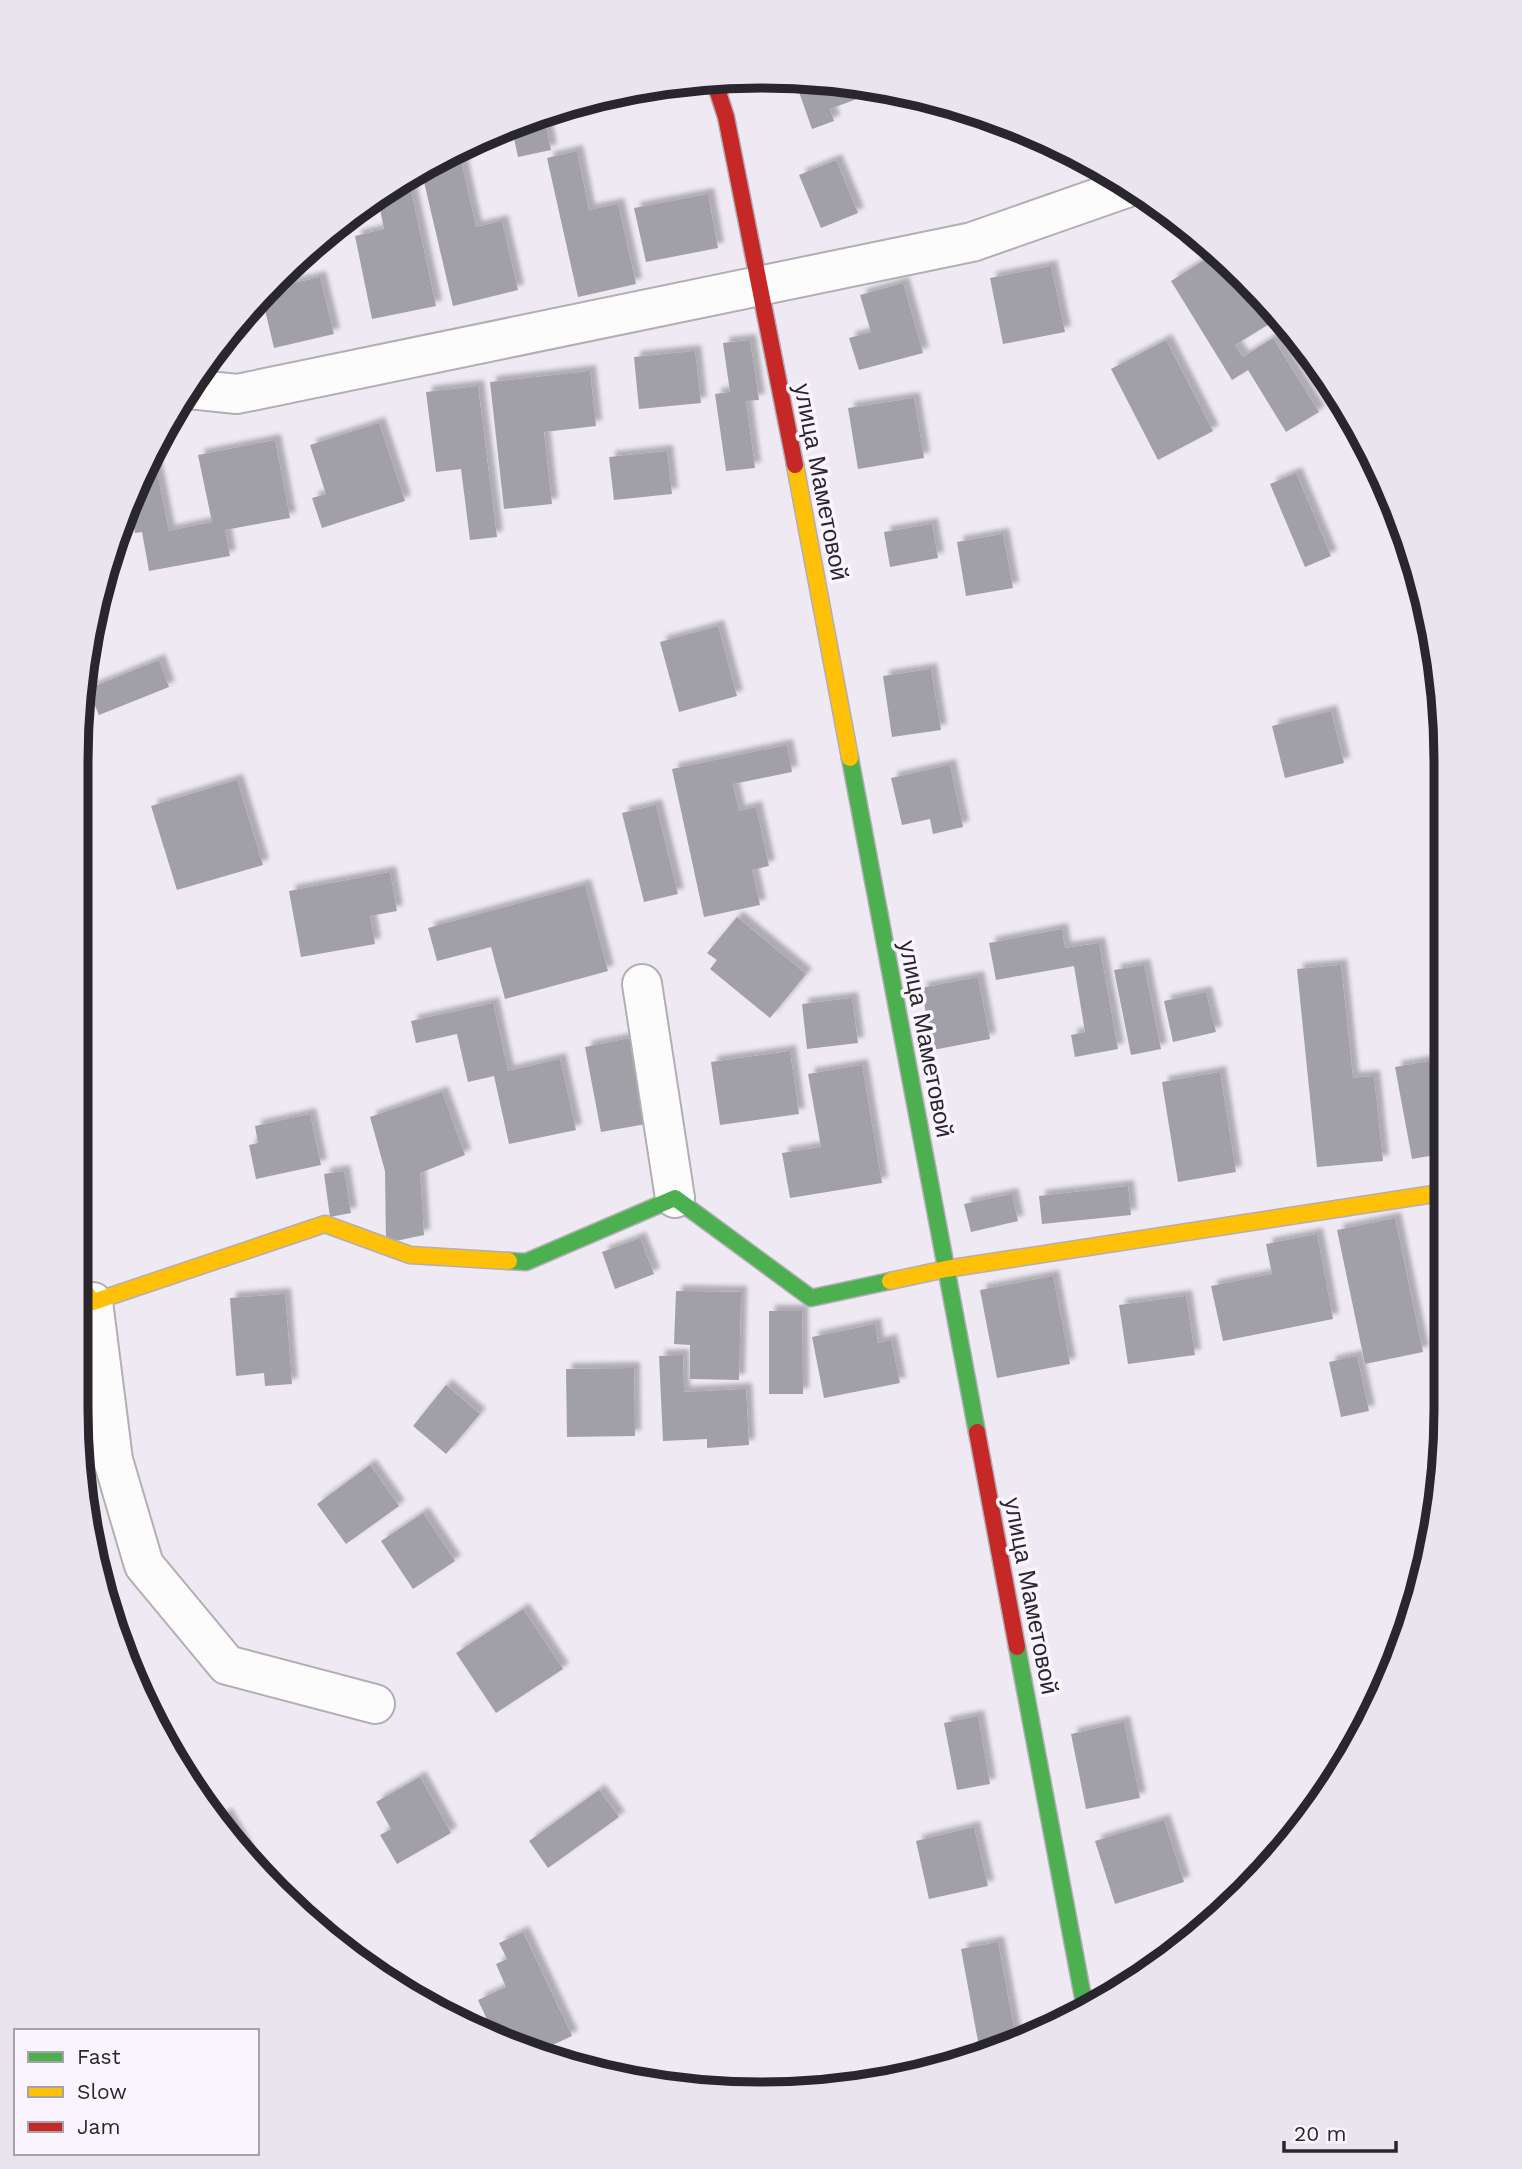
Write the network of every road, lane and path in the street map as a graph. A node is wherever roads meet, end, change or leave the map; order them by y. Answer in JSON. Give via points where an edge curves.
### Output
{"nodes":[{"id":1,"x":717,"y":89,"type":"edge"},
{"id":2,"x":1119,"y":191,"type":"edge"},
{"id":3,"x":760,"y":286,"type":"junction"},
{"id":4,"x":199,"y":390,"type":"edge"},
{"id":5,"x":642,"y":984,"type":"dead end"},
{"id":6,"x":1434,"y":1194,"type":"edge"},
{"id":7,"x":676,"y":1198,"type":"junction"},
{"id":8,"x":946,"y":1269,"type":"junction"},
{"id":9,"x":87,"y":1289,"type":"edge"},
{"id":10,"x":87,"y":1308,"type":"edge"},
{"id":11,"x":375,"y":1704,"type":"dead end"},
{"id":12,"x":1083,"y":1999,"type":"edge"}],
"edges":[{"from":1,"to":3,"type":"street","name":"улица Маметовой"},
{"from":2,"to":3,"type":"street","via":[[972,243]]},
{"from":3,"to":4,"type":"street","via":[[237,394]]},
{"from":3,"to":8,"type":"street","name":"улица Маметовой"},
{"from":5,"to":7,"type":"street"},
{"from":6,"to":8,"type":"street"},
{"from":7,"to":8,"type":"street","via":[[811,1298]]},
{"from":7,"to":9,"type":"street","via":[[526,1262],[410,1255],[325,1224]]},
{"from":8,"to":12,"type":"street","name":"улица Маметовой"},
{"from":10,"to":11,"type":"street","via":[[113,1460],[144,1565],[227,1665]]}]}
